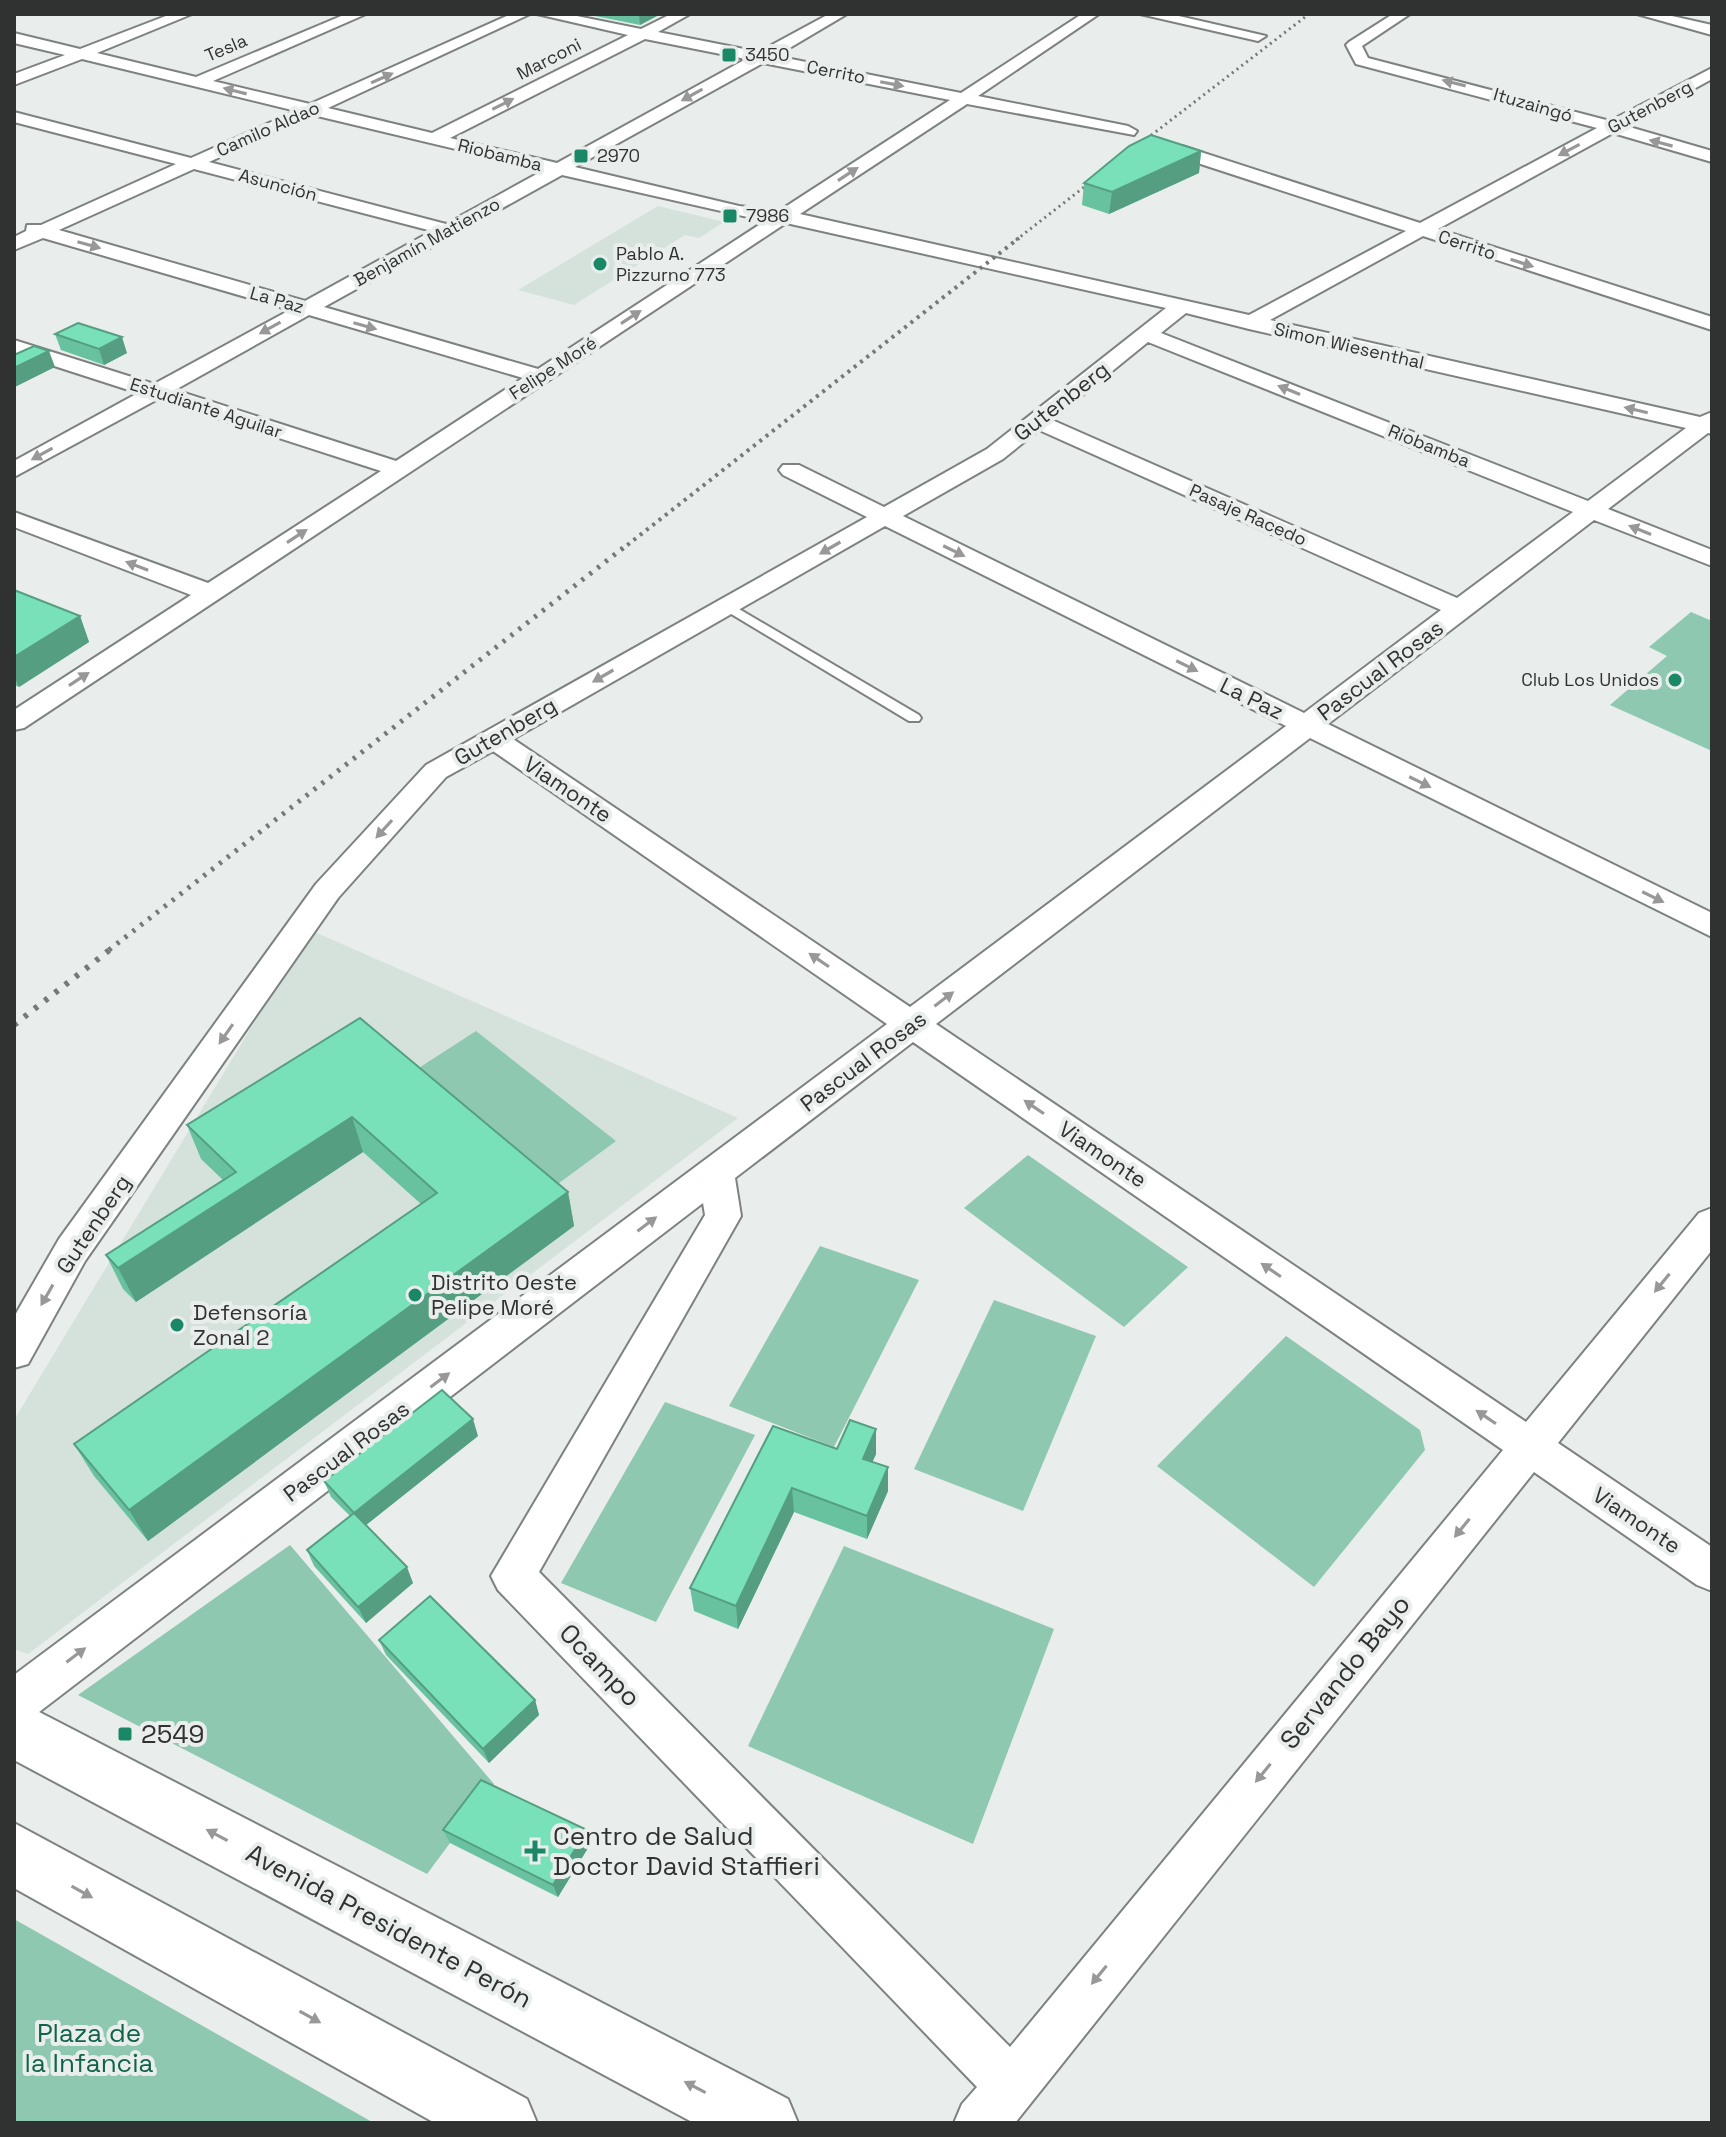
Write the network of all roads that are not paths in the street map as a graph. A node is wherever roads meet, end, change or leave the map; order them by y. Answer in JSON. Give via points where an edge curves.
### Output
{"nodes":[{"id":1,"x":185,"y":14,"type":"edge"},
{"id":2,"x":359,"y":14,"type":"edge"},
{"id":3,"x":523,"y":14,"type":"edge"},
{"id":4,"x":544,"y":14,"type":"edge"},
{"id":5,"x":683,"y":14,"type":"edge"},
{"id":6,"x":840,"y":14,"type":"edge"},
{"id":7,"x":1092,"y":14,"type":"edge"},
{"id":8,"x":1147,"y":14,"type":"edge"},
{"id":9,"x":1403,"y":14,"type":"edge"},
{"id":10,"x":1644,"y":14,"type":"edge"},
{"id":11,"x":1712,"y":30,"type":"edge"},
{"id":12,"x":643,"y":34,"type":"junction"},
{"id":13,"x":1258,"y":36,"type":"dead end"},
{"id":14,"x":14,"y":38,"type":"edge"},
{"id":15,"x":80,"y":54,"type":"junction"},
{"id":16,"x":760,"y":57,"type":"junction"},
{"id":17,"x":1712,"y":73,"type":"edge"},
{"id":18,"x":14,"y":80,"type":"edge"},
{"id":19,"x":197,"y":82,"type":"junction"},
{"id":20,"x":964,"y":98,"type":"junction"},
{"id":21,"x":311,"y":110,"type":"junction"},
{"id":22,"x":14,"y":117,"type":"edge"},
{"id":23,"x":1610,"y":128,"type":"junction"},
{"id":24,"x":1128,"y":131,"type":"dead end"},
{"id":25,"x":434,"y":139,"type":"junction"},
{"id":26,"x":1176,"y":150,"type":"edge"},
{"id":27,"x":1712,"y":157,"type":"edge"},
{"id":28,"x":193,"y":163,"type":"junction"},
{"id":29,"x":559,"y":169,"type":"junction"},
{"id":30,"x":783,"y":217,"type":"junction"},
{"id":31,"x":14,"y":224,"type":"edge"},
{"id":32,"x":449,"y":230,"type":"junction"},
{"id":33,"x":1422,"y":230,"type":"junction"},
{"id":34,"x":41,"y":232,"type":"junction"},
{"id":35,"x":14,"y":244,"type":"edge"},
{"id":36,"x":987,"y":262,"type":"joint"},
{"id":37,"x":1180,"y":307,"type":"junction"},
{"id":38,"x":306,"y":309,"type":"junction"},
{"id":39,"x":1249,"y":323,"type":"junction"},
{"id":40,"x":1712,"y":324,"type":"edge"},
{"id":41,"x":1146,"y":334,"type":"junction"},
{"id":42,"x":14,"y":346,"type":"edge"},
{"id":43,"x":540,"y":376,"type":"junction"},
{"id":44,"x":156,"y":391,"type":"junction"},
{"id":45,"x":1036,"y":421,"type":"junction"},
{"id":46,"x":1709,"y":424,"type":"edge"},
{"id":47,"x":399,"y":469,"type":"junction"},
{"id":48,"x":14,"y":470,"type":"edge"},
{"id":49,"x":791,"y":470,"type":"dead end"},
{"id":50,"x":1591,"y":510,"type":"junction"},
{"id":51,"x":884,"y":516,"type":"junction"},
{"id":52,"x":14,"y":519,"type":"edge"},
{"id":53,"x":1712,"y":559,"type":"edge"},
{"id":54,"x":210,"y":593,"type":"junction"},
{"id":55,"x":727,"y":606,"type":"junction"},
{"id":56,"x":1460,"y":609,"type":"junction"},
{"id":57,"x":914,"y":718,"type":"dead end"},
{"id":58,"x":14,"y":722,"type":"edge"},
{"id":59,"x":1306,"y":725,"type":"junction"},
{"id":60,"x":493,"y":738,"type":"junction"},
{"id":61,"x":1712,"y":926,"type":"edge"},
{"id":62,"x":912,"y":1024,"type":"junction"},
{"id":63,"x":716,"y":1172,"type":"junction"},
{"id":64,"x":1712,"y":1223,"type":"edge"},
{"id":65,"x":14,"y":1352,"type":"edge"},
{"id":66,"x":1529,"y":1446,"type":"junction"},
{"id":67,"x":1712,"y":1571,"type":"edge"},
{"id":68,"x":14,"y":1703,"type":"edge"},
{"id":69,"x":14,"y":1728,"type":"edge"},
{"id":70,"x":14,"y":1854,"type":"edge"},
{"id":71,"x":1010,"y":2084,"type":"junction"},
{"id":72,"x":503,"y":2123,"type":"edge"},
{"id":73,"x":764,"y":2123,"type":"edge"},
{"id":74,"x":981,"y":2123,"type":"edge"}],
"edges":[{"from":1,"to":15,"type":"street"},
{"from":2,"to":19,"type":"street","name":"Tesla"},
{"from":21,"to":3,"type":"street","name":"Camilo Aldao","one_way":true},
{"from":4,"to":12,"type":"street","name":"Cerrito"},
{"from":5,"to":12,"type":"street","name":"Marconi"},
{"from":6,"to":16,"type":"street","name":"Benjamín Matienzo"},
{"from":7,"to":20,"type":"street","name":"Felipe Moré"},
{"from":8,"to":13,"type":"street"},
{"from":23,"to":9,"type":"street","name":"Ituzaingó","one_way":true,"via":[[1362,61],[1354,45]]},
{"from":10,"to":11,"type":"street"},
{"from":12,"to":16,"type":"street","name":"Cerrito"},
{"from":25,"to":12,"type":"street","name":"Marconi","one_way":true},
{"from":14,"to":15,"type":"street","name":"Riobamba"},
{"from":15,"to":18,"type":"street"},
{"from":15,"to":19,"type":"street","name":"Riobamba"},
{"from":16,"to":20,"type":"street","name":"Cerrito","one_way":true},
{"from":16,"to":29,"type":"street","name":"Benjamín Matienzo","one_way":true},
{"from":17,"to":23,"type":"street","name":"Gutenberg"},
{"from":21,"to":19,"type":"street","name":"Riobamba","one_way":true},
{"from":20,"to":24,"type":"street","name":"Cerrito"},
{"from":30,"to":20,"type":"street","name":"Felipe Moré","one_way":true},
{"from":21,"to":25,"type":"street","name":"Riobamba"},
{"from":21,"to":28,"type":"street","name":"Camilo Aldao"},
{"from":22,"to":28,"type":"street","name":"Asunción"},
{"from":27,"to":23,"type":"street","name":"Ituzaingó","one_way":true},
{"from":23,"to":33,"type":"street","name":"Gutenberg","one_way":true},
{"from":25,"to":29,"type":"street","name":"Riobamba"},
{"from":26,"to":33,"type":"street","name":"Cerrito"},
{"from":28,"to":32,"type":"street","name":"Asunción"},
{"from":28,"to":34,"type":"street","name":"Camilo Aldao"},
{"from":29,"to":30,"type":"street","name":"Riobamba","via":[[739,212]]},
{"from":29,"to":32,"type":"street","name":"Benjamín Matienzo"},
{"from":30,"to":36,"type":"street","name":"Riobamba"},
{"from":43,"to":30,"type":"street","name":"Felipe Moré","one_way":true},
{"from":31,"to":34,"type":"street","name":"La Paz"},
{"from":32,"to":38,"type":"street","name":"Benjamín Matienzo"},
{"from":33,"to":39,"type":"street","name":"Gutenberg"},
{"from":33,"to":40,"type":"street","name":"Cerrito","one_way":true},
{"from":34,"to":35,"type":"street","name":"Camilo Aldao"},
{"from":34,"to":38,"type":"street","name":"La Paz","one_way":true},
{"from":36,"to":37,"type":"street","name":"Simon Wiesenthal"},
{"from":37,"to":39,"type":"street","name":"Simon Wiesenthal"},
{"from":37,"to":41,"type":"street","name":"Gutenberg"},
{"from":38,"to":43,"type":"street","name":"La Paz","one_way":true},
{"from":38,"to":44,"type":"street","name":"Benjamín Matienzo","one_way":true},
{"from":46,"to":39,"type":"street","name":"Simon Wiesenthal","one_way":true},
{"from":41,"to":45,"type":"street","name":"Gutenberg"},
{"from":50,"to":41,"type":"street","name":"Riobamba","one_way":true},
{"from":42,"to":44,"type":"street","name":"Estudiante Aguilar"},
{"from":43,"to":47,"type":"street","name":"Felipe Moré"},
{"from":44,"to":47,"type":"street","name":"Estudiante Aguilar"},
{"from":44,"to":48,"type":"street","name":"Benjamín Matienzo","one_way":true},
{"from":45,"to":51,"type":"street","name":"Gutenberg","via":[[995,454]]},
{"from":45,"to":56,"type":"street","name":"Pasaje Racedo"},
{"from":46,"to":50,"type":"street","name":"Pascual Rosas"},
{"from":54,"to":47,"type":"street","name":"Felipe Moré","one_way":true},
{"from":49,"to":51,"type":"street","name":"La Paz"},
{"from":53,"to":50,"type":"street","name":"Riobamba","one_way":true},
{"from":50,"to":56,"type":"street","name":"Pascual Rosas"},
{"from":51,"to":55,"type":"street","name":"Gutenberg","one_way":true},
{"from":51,"to":59,"type":"street","name":"La Paz","one_way":true},
{"from":54,"to":52,"type":"street","one_way":true},
{"from":58,"to":54,"type":"street","name":"Felipe Moré","one_way":true},
{"from":55,"to":57,"type":"lane"},
{"from":55,"to":60,"type":"street","name":"Gutenberg","one_way":true},
{"from":56,"to":59,"type":"street","name":"Pascual Rosas"},
{"from":59,"to":61,"type":"street","name":"La Paz","one_way":true},
{"from":62,"to":59,"type":"street","name":"Pascual Rosas","one_way":true},
{"from":62,"to":60,"type":"street","name":"Viamonte","one_way":true},
{"from":60,"to":65,"type":"street","name":"Gutenberg","one_way":true,"via":[[436,771],[327,891],[72,1250]]},
{"from":62,"to":63,"type":"street","name":"Pascual Rosas"},
{"from":66,"to":62,"type":"street","name":"Viamonte","one_way":true},
{"from":68,"to":63,"type":"street","name":"Pascual Rosas","one_way":true},
{"from":63,"to":71,"type":"street","name":"Ocampo","via":[[723,1216],[513,1576]]},
{"from":64,"to":66,"type":"street","name":"Servando Bayo","one_way":true},
{"from":66,"to":67,"type":"street","name":"Viamonte"},
{"from":66,"to":71,"type":"street","name":"Servando Bayo","one_way":true},
{"from":73,"to":69,"type":"main road","name":"Avenida Presidente Perón","one_way":true},
{"from":70,"to":72,"type":"main road","one_way":true},
{"from":71,"to":74,"type":"street","name":"Servando Bayo"}]}
